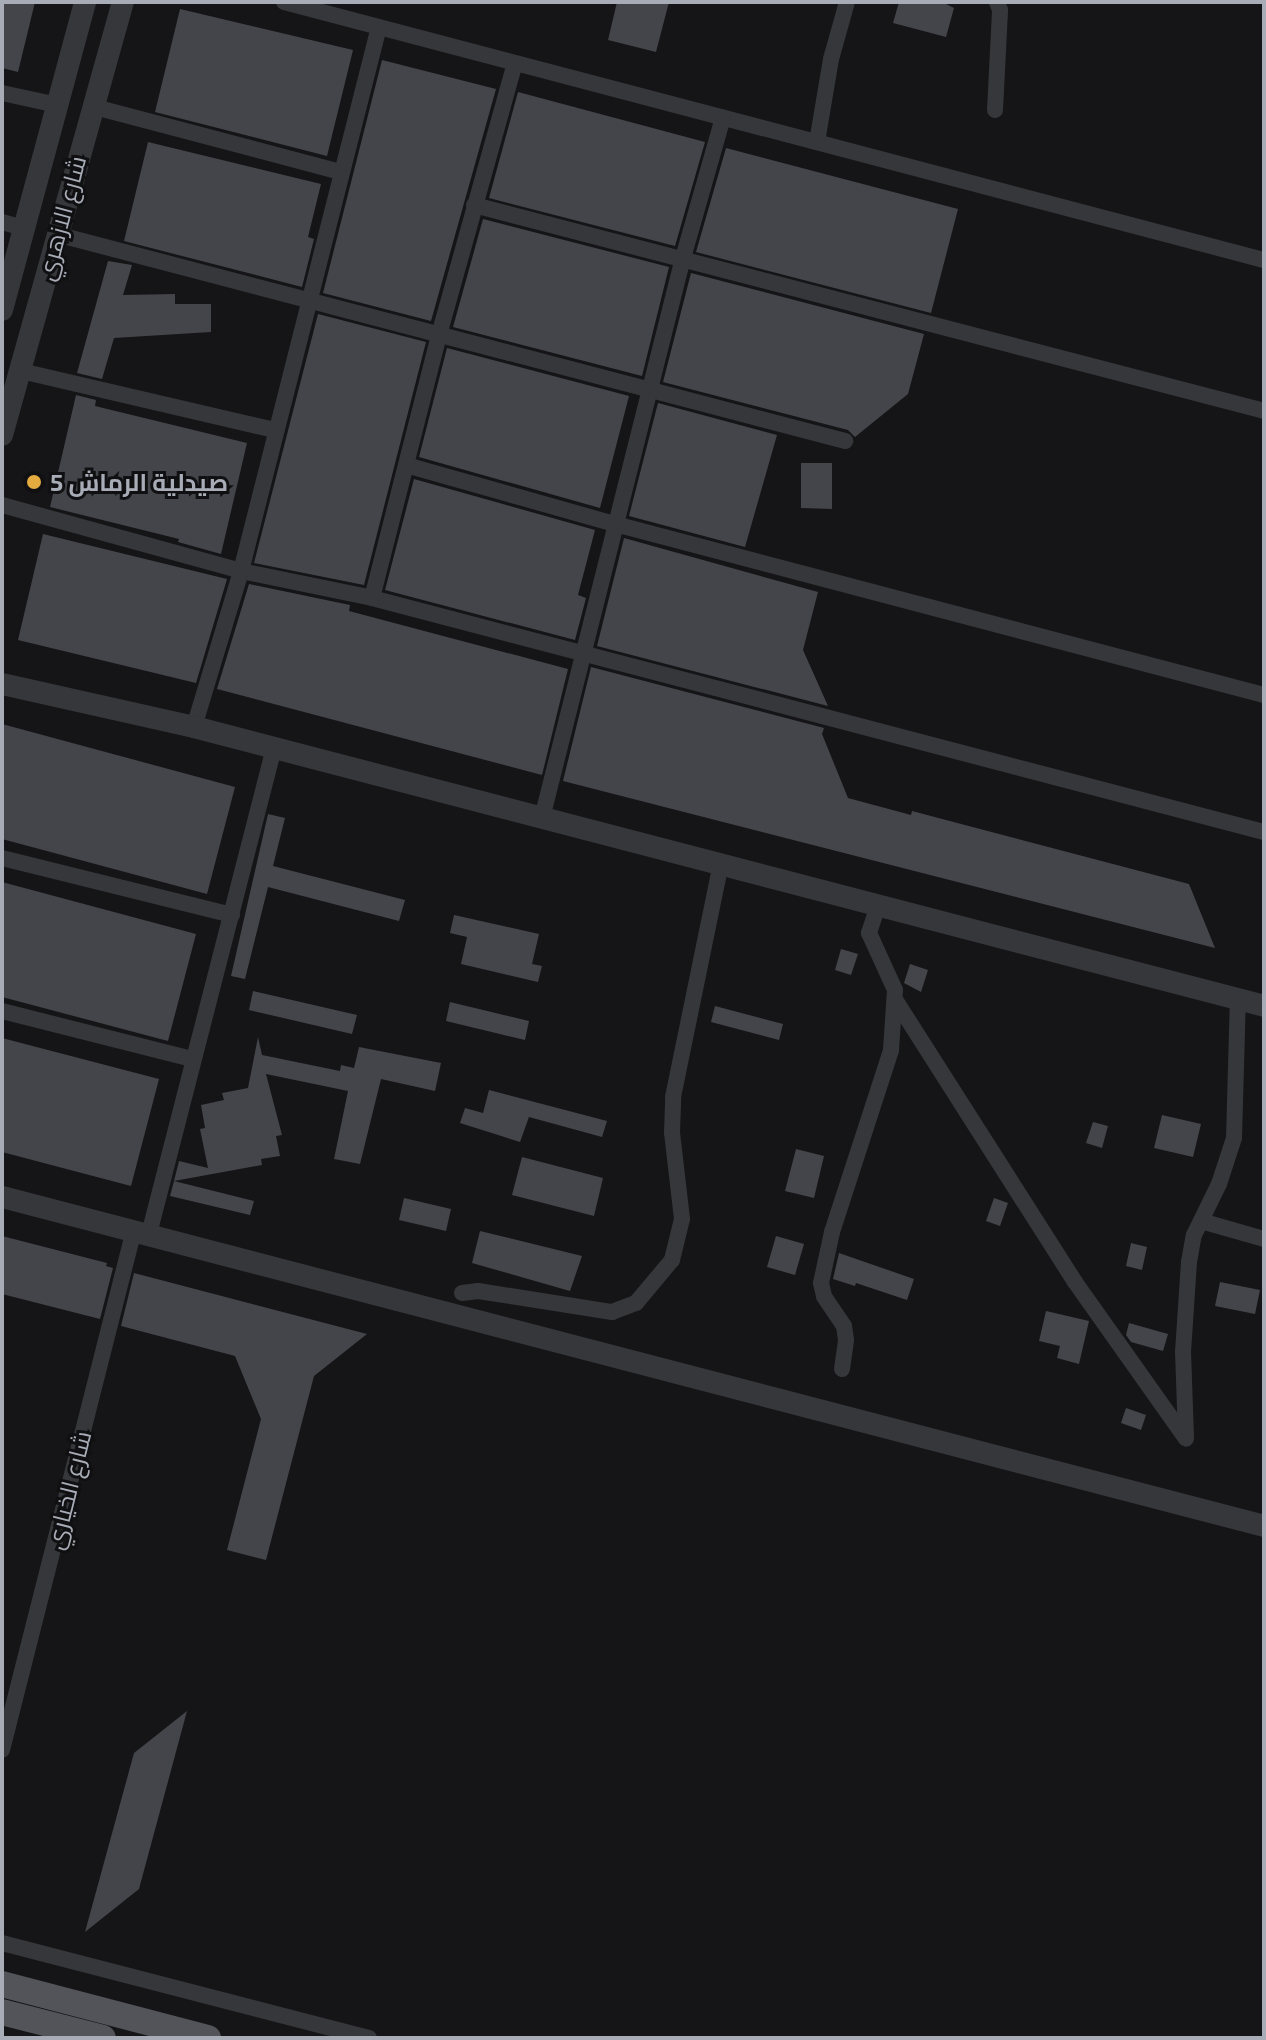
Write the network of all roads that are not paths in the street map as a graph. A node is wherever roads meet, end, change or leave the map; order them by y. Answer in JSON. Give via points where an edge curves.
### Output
{"nodes":[{"id":1,"x":85,"y":2,"type":"edge"},
{"id":2,"x":123,"y":2,"type":"edge"},
{"id":3,"x":284,"y":2,"type":"edge"},
{"id":4,"x":847,"y":2,"type":"edge"},
{"id":5,"x":997,"y":2,"type":"edge"},
{"id":6,"x":319,"y":6,"type":"edge"},
{"id":7,"x":379,"y":27,"type":"junction"},
{"id":8,"x":515,"y":63,"type":"junction"},
{"id":9,"x":2,"y":93,"type":"edge"},
{"id":10,"x":57,"y":105,"type":"junction"},
{"id":11,"x":91,"y":106,"type":"junction"},
{"id":12,"x":995,"y":110,"type":"dead end"},
{"id":13,"x":723,"y":118,"type":"junction"},
{"id":14,"x":817,"y":142,"type":"junction"},
{"id":15,"x":340,"y":172,"type":"junction"},
{"id":16,"x":474,"y":205,"type":"junction"},
{"id":17,"x":13,"y":225,"type":"edge"},
{"id":18,"x":56,"y":234,"type":"junction"},
{"id":19,"x":683,"y":258,"type":"junction"},
{"id":20,"x":1264,"y":260,"type":"edge"},
{"id":21,"x":311,"y":302,"type":"junction"},
{"id":22,"x":2,"y":310,"type":"edge"},
{"id":23,"x":439,"y":335,"type":"junction"},
{"id":24,"x":21,"y":371,"type":"junction"},
{"id":25,"x":649,"y":390,"type":"junction"},
{"id":26,"x":1264,"y":411,"type":"edge"},
{"id":27,"x":275,"y":430,"type":"junction"},
{"id":28,"x":2,"y":435,"type":"edge"},
{"id":29,"x":845,"y":441,"type":"dead end"},
{"id":30,"x":406,"y":465,"type":"junction"},
{"id":31,"x":2,"y":505,"type":"edge"},
{"id":32,"x":615,"y":524,"type":"junction"},
{"id":33,"x":241,"y":571,"type":"junction"},
{"id":34,"x":372,"y":598,"type":"junction"},
{"id":35,"x":583,"y":655,"type":"junction"},
{"id":36,"x":2,"y":684,"type":"edge"},
{"id":37,"x":1264,"y":695,"type":"edge"},
{"id":38,"x":194,"y":727,"type":"junction"},
{"id":39,"x":274,"y":748,"type":"junction"},
{"id":40,"x":542,"y":818,"type":"junction"},
{"id":41,"x":1264,"y":832,"type":"edge"},
{"id":42,"x":2,"y":858,"type":"edge"},
{"id":43,"x":721,"y":864,"type":"junction"},
{"id":44,"x":878,"y":906,"type":"junction"},
{"id":45,"x":232,"y":915,"type":"junction"},
{"id":46,"x":1238,"y":999,"type":"junction"},
{"id":47,"x":896,"y":1001,"type":"junction"},
{"id":48,"x":1264,"y":1006,"type":"edge"},
{"id":49,"x":2,"y":1011,"type":"edge"},
{"id":50,"x":192,"y":1059,"type":"junction"},
{"id":51,"x":2,"y":1197,"type":"edge"},
{"id":52,"x":1201,"y":1221,"type":"junction"},
{"id":53,"x":141,"y":1232,"type":"junction"},
{"id":54,"x":1264,"y":1239,"type":"edge"},
{"id":55,"x":462,"y":1293,"type":"dead end"},
{"id":56,"x":842,"y":1369,"type":"dead end"},
{"id":57,"x":1264,"y":1526,"type":"edge"},
{"id":58,"x":2,"y":1750,"type":"edge"},
{"id":59,"x":2,"y":1943,"type":"edge"},
{"id":60,"x":2,"y":1984,"type":"edge"},
{"id":61,"x":2,"y":2012,"type":"edge"},
{"id":62,"x":103,"y":2038,"type":"edge"},
{"id":63,"x":208,"y":2038,"type":"edge"},
{"id":64,"x":369,"y":2038,"type":"edge"}],
"edges":[{"from":1,"to":10,"type":"street","name":"شارع الازهري"},
{"from":2,"to":11,"type":"street","name":"شارع الازهري"},
{"from":3,"to":6,"type":"street"},
{"from":4,"to":14,"type":"street"},
{"from":5,"to":12,"type":"street"},
{"from":6,"to":7,"type":"street"},
{"from":7,"to":8,"type":"street"},
{"from":7,"to":15,"type":"street"},
{"from":8,"to":13,"type":"street"},
{"from":8,"to":16,"type":"street"},
{"from":9,"to":10,"type":"street"},
{"from":10,"to":17,"type":"street","name":"شارع الازهري"},
{"from":11,"to":15,"type":"street"},
{"from":11,"to":18,"type":"street","name":"شارع الازهري"},
{"from":13,"to":14,"type":"street"},
{"from":13,"to":19,"type":"street"},
{"from":14,"to":20,"type":"street"},
{"from":15,"to":21,"type":"street"},
{"from":16,"to":19,"type":"street"},
{"from":16,"to":23,"type":"street"},
{"from":17,"to":22,"type":"street","name":"شارع الازهري"},
{"from":18,"to":21,"type":"street"},
{"from":18,"to":24,"type":"street","name":"شارع الازهري"},
{"from":19,"to":25,"type":"street"},
{"from":19,"to":26,"type":"street"},
{"from":21,"to":23,"type":"street"},
{"from":21,"to":27,"type":"street"},
{"from":23,"to":25,"type":"street"},
{"from":23,"to":30,"type":"street"},
{"from":24,"to":27,"type":"street"},
{"from":24,"to":28,"type":"street","name":"شارع الازهري"},
{"from":25,"to":29,"type":"street"},
{"from":25,"to":32,"type":"street"},
{"from":27,"to":33,"type":"street"},
{"from":30,"to":32,"type":"street"},
{"from":30,"to":34,"type":"street"},
{"from":31,"to":33,"type":"street"},
{"from":32,"to":35,"type":"street"},
{"from":32,"to":37,"type":"street"},
{"from":33,"to":34,"type":"street"},
{"from":33,"to":38,"type":"street"},
{"from":34,"to":35,"type":"street"},
{"from":35,"to":40,"type":"street"},
{"from":35,"to":41,"type":"street"},
{"from":36,"to":38,"type":"street"},
{"from":38,"to":39,"type":"street"},
{"from":39,"to":40,"type":"street"},
{"from":39,"to":45,"type":"street","name":"شارع الخياري"},
{"from":40,"to":43,"type":"street"},
{"from":42,"to":45,"type":"street"},
{"from":43,"to":44,"type":"street"},
{"from":43,"to":55,"type":"street","via":[[673,1097],[682,1219],[672,1260],[636,1303],[612,1312]]},
{"from":44,"to":46,"type":"street"},
{"from":44,"to":47,"type":"street","via":[[869,933]]},
{"from":45,"to":50,"type":"street","name":"شارع الخياري"},
{"from":46,"to":48,"type":"street"},
{"from":46,"to":52,"type":"street","via":[[1234,1138]]},
{"from":47,"to":52,"type":"street","via":[[1075,1282],[1186,1439],[1183,1352],[1189,1262]]},
{"from":47,"to":56,"type":"street","via":[[891,1050],[832,1232],[821,1283],[844,1326]]},
{"from":49,"to":50,"type":"street"},
{"from":50,"to":53,"type":"street","name":"شارع الخياري"},
{"from":51,"to":53,"type":"street"},
{"from":52,"to":54,"type":"street"},
{"from":53,"to":57,"type":"street"},
{"from":53,"to":58,"type":"street","name":"شارع الخياري"},
{"from":59,"to":64,"type":"street"},
{"from":60,"to":63,"type":"main road"},
{"from":61,"to":62,"type":"main road"}]}
